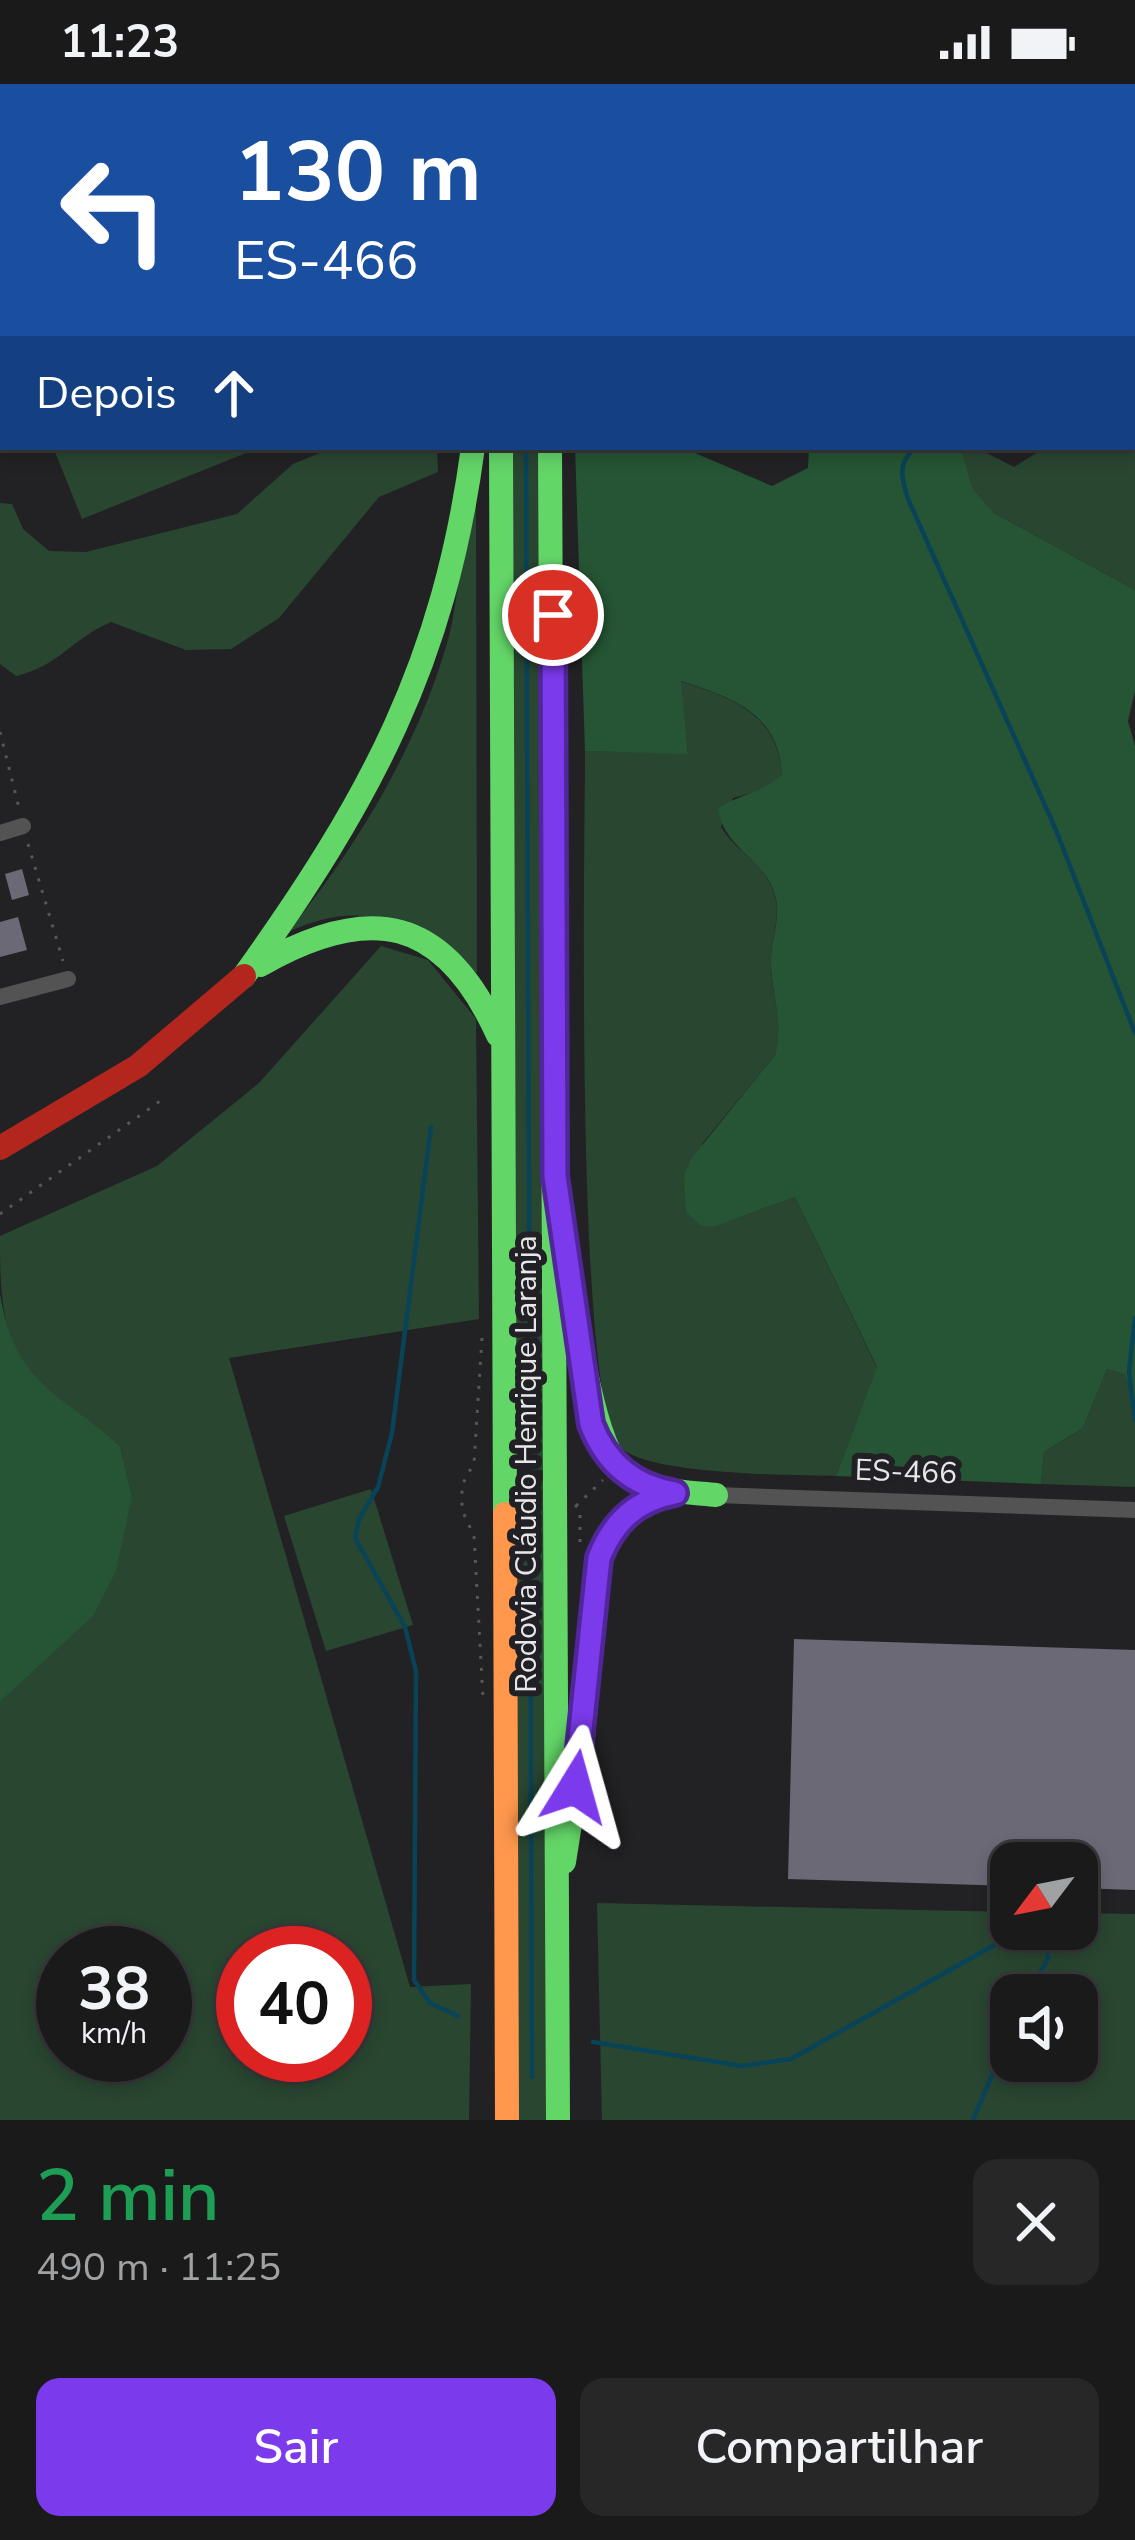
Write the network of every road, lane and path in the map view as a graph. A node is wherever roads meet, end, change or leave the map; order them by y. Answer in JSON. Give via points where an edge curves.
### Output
{"nodes":[{"id":1,"x":472,"y":450,"type":"edge"},
{"id":2,"x":501,"y":450,"type":"edge"},
{"id":3,"x":550,"y":450,"type":"edge"},
{"id":4,"x":0,"y":732,"type":"edge"},
{"id":5,"x":23,"y":826,"type":"junction"},
{"id":6,"x":0,"y":832,"type":"edge"},
{"id":7,"x":244,"y":976,"type":"junction"},
{"id":8,"x":68,"y":979,"type":"joint"},
{"id":9,"x":0,"y":997,"type":"edge"},
{"id":10,"x":505,"y":1057,"type":"junction"},
{"id":11,"x":163,"y":1099,"type":"dead end"},
{"id":12,"x":0,"y":1148,"type":"edge"},
{"id":13,"x":555,"y":1176,"type":"junction"},
{"id":14,"x":0,"y":1214,"type":"edge"},
{"id":15,"x":484,"y":1325,"type":"dead end"},
{"id":16,"x":617,"y":1466,"type":"junction"},
{"id":17,"x":675,"y":1493,"type":"junction"},
{"id":18,"x":716,"y":1495,"type":"joint"},
{"id":19,"x":576,"y":1506,"type":"dead end"},
{"id":20,"x":1135,"y":1510,"type":"edge"},
{"id":21,"x":484,"y":1715,"type":"dead end"},
{"id":22,"x":557,"y":1906,"type":"junction"},
{"id":23,"x":507,"y":2120,"type":"edge"},
{"id":24,"x":558,"y":2120,"type":"edge"}],
"edges":[{"from":1,"to":7,"type":"main road","via":[[447,598],[403,722],[342,839]]},
{"from":2,"to":10,"type":"main road","name":"Rodovia Cláudio Henrique Laranja"},
{"from":3,"to":13,"type":"main road","name":"Rodovia Cláudio Henrique Laranja"},
{"from":4,"to":5,"type":"path"},
{"from":5,"to":6,"type":"street"},
{"from":5,"to":8,"type":"path"},
{"from":7,"to":10,"type":"main road","via":[[326,928],[401,929],[447,953],[471,978]]},
{"from":7,"to":12,"type":"main road","via":[[138,1066]]},
{"from":8,"to":9,"type":"street"},
{"from":10,"to":23,"type":"main road","name":"Rodovia Cláudio Henrique Laranja"},
{"from":11,"to":14,"type":"path"},
{"from":13,"to":16,"type":"main road","via":[[591,1424]]},
{"from":13,"to":22,"type":"main road","name":"Rodovia Cláudio Henrique Laranja"},
{"from":15,"to":21,"type":"path","name":"Rodovia Cláudio Henrique Laranja","via":[[474,1463],[462,1510],[474,1535]]},
{"from":16,"to":17,"type":"main road","name":"ES-466"},
{"from":16,"to":19,"type":"path"},
{"from":17,"to":18,"type":"main road","name":"ES-466"},
{"from":17,"to":22,"type":"main road","name":"ES-466","via":[[633,1509],[599,1558]]},
{"from":18,"to":20,"type":"street","name":"ES-466"},
{"from":22,"to":24,"type":"main road","name":"Rodovia Cláudio Henrique Laranja"}]}
